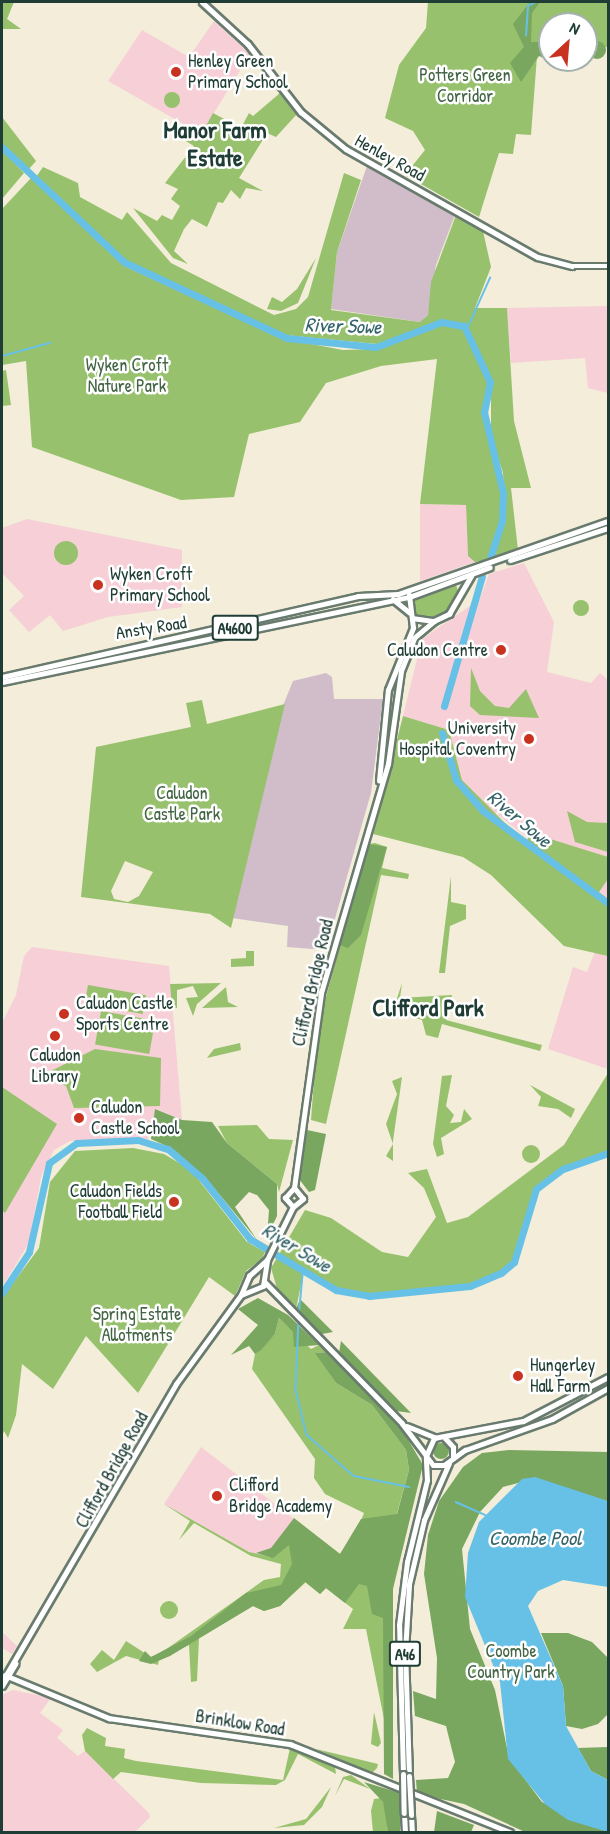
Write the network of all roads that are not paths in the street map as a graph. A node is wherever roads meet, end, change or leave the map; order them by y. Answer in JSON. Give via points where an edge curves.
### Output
{"nodes":[{"id":1,"x":202,"y":2,"type":"edge"},
{"id":2,"x":609,"y":266,"type":"edge"},
{"id":3,"x":609,"y":521,"type":"edge"},
{"id":4,"x":609,"y":528,"type":"edge"},
{"id":5,"x":471,"y":576,"type":"junction"},
{"id":6,"x":443,"y":579,"type":"junction"},
{"id":7,"x":457,"y":581,"type":"junction"},
{"id":8,"x":410,"y":589,"type":"junction"},
{"id":9,"x":462,"y":589,"type":"junction"},
{"id":10,"x":409,"y":597,"type":"junction"},
{"id":11,"x":392,"y":599,"type":"junction"},
{"id":12,"x":410,"y":612,"type":"junction"},
{"id":13,"x":412,"y":618,"type":"junction"},
{"id":14,"x":292,"y":620,"type":"junction"},
{"id":15,"x":434,"y":621,"type":"junction"},
{"id":16,"x":258,"y":622,"type":"junction"},
{"id":17,"x":2,"y":677,"type":"edge"},
{"id":18,"x":2,"y":682,"type":"edge"},
{"id":19,"x":379,"y":787,"type":"junction"},
{"id":20,"x":294,"y":1188,"type":"junction"},
{"id":21,"x":292,"y":1207,"type":"junction"},
{"id":22,"x":269,"y":1257,"type":"junction"},
{"id":23,"x":255,"y":1272,"type":"junction"},
{"id":24,"x":265,"y":1280,"type":"junction"},
{"id":25,"x":247,"y":1283,"type":"junction"},
{"id":26,"x":257,"y":1290,"type":"junction"},
{"id":27,"x":241,"y":1296,"type":"junction"},
{"id":28,"x":274,"y":1296,"type":"junction"},
{"id":29,"x":609,"y":1377,"type":"edge"},
{"id":30,"x":609,"y":1388,"type":"edge"},
{"id":31,"x":402,"y":1423,"type":"junction"},
{"id":32,"x":436,"y":1438,"type":"junction"},
{"id":33,"x":443,"y":1438,"type":"junction"},
{"id":34,"x":425,"y":1455,"type":"junction"},
{"id":35,"x":451,"y":1460,"type":"junction"},
{"id":36,"x":15,"y":1664,"type":"junction"},
{"id":37,"x":15,"y":1671,"type":"junction"},
{"id":38,"x":7,"y":1677,"type":"junction"},
{"id":39,"x":2,"y":1684,"type":"edge"},
{"id":40,"x":23,"y":1684,"type":"junction"},
{"id":41,"x":406,"y":1775,"type":"junction"},
{"id":42,"x":405,"y":1833,"type":"edge"},
{"id":43,"x":412,"y":1833,"type":"edge"},
{"id":44,"x":510,"y":1833,"type":"edge"}],
"edges":[{"from":1,"to":2,"type":"main road","name":"Henley Road","via":[[248,44],[306,117],[346,149],[538,257],[572,266]]},
{"from":3,"to":6,"type":"highway","number":"A4600"},
{"from":4,"to":5,"type":"highway","number":"A4600"},
{"from":5,"to":7,"type":"highway","number":"A4600"},
{"from":5,"to":9,"type":"main road"},
{"from":6,"to":7,"type":"main road"},
{"from":6,"to":8,"type":"highway","number":"A4600"},
{"from":7,"to":9,"type":"main road"},
{"from":7,"to":10,"type":"highway","number":"A4600"},
{"from":8,"to":10,"type":"main road"},
{"from":8,"to":16,"type":"highway","name":"Ansty Road","number":"A4600"},
{"from":9,"to":15,"type":"main road","name":"Clifford Bridge Road","via":[[457,606]]},
{"from":10,"to":11,"type":"highway","number":"A4600"},
{"from":10,"to":12,"type":"main road"},
{"from":11,"to":12,"type":"main road"},
{"from":11,"to":14,"type":"highway","name":"Ansty Road","number":"A4600"},
{"from":12,"to":13,"type":"main road"},
{"from":13,"to":15,"type":"main road"},
{"from":13,"to":19,"type":"main road","name":"Clifford Bridge Road","via":[[388,690]]},
{"from":14,"to":16,"type":"highway"},
{"from":14,"to":18,"type":"highway","name":"Ansty Road","number":"A4600"},
{"from":15,"to":19,"type":"main road","name":"Clifford Bridge Road","via":[[419,632],[405,660],[395,731]]},
{"from":16,"to":17,"type":"highway","name":"Ansty Road","number":"A4600","via":[[120,647]]},
{"from":19,"to":20,"type":"main road","name":"Clifford Bridge Road","via":[[317,1011]]},
{"from":20,"to":21,"type":"main road","via":[[285,1198]]},
{"from":20,"to":21,"type":"main road","via":[[303,1199]]},
{"from":21,"to":22,"type":"main road"},
{"from":22,"to":23,"type":"main road"},
{"from":22,"to":24,"type":"main road"},
{"from":23,"to":24,"type":"main road"},
{"from":23,"to":25,"type":"main road","name":"Clifford Bridge Road"},
{"from":24,"to":26,"type":"main road"},
{"from":24,"to":28,"type":"main road"},
{"from":25,"to":26,"type":"main road"},
{"from":25,"to":27,"type":"main road","name":"Clifford Bridge Road"},
{"from":26,"to":27,"type":"main road"},
{"from":26,"to":28,"type":"main road"},
{"from":27,"to":36,"type":"main road","name":"Clifford Bridge Road","via":[[176,1384]]},
{"from":28,"to":31,"type":"main road"},
{"from":29,"to":33,"type":"highway","via":[[523,1421]]},
{"from":30,"to":35,"type":"highway","via":[[552,1419]]},
{"from":31,"to":32,"type":"main road"},
{"from":31,"to":34,"type":"main road"},
{"from":32,"to":33,"type":"highway"},
{"from":32,"to":34,"type":"highway"},
{"from":33,"to":35,"type":"highway","via":[[452,1445]]},
{"from":34,"to":35,"type":"highway","via":[[436,1466]]},
{"from":34,"to":41,"type":"highway","number":"A46","via":[[427,1480],[406,1562],[399,1625]]},
{"from":35,"to":41,"type":"highway","number":"A46","via":[[424,1520],[409,1584]]},
{"from":36,"to":37,"type":"main road","name":"Clifford Bridge Road"},
{"from":36,"to":38,"type":"main road","name":"Clifford Bridge Road"},
{"from":37,"to":38,"type":"main road","name":"Clifford Bridge Road"},
{"from":37,"to":40,"type":"main road"},
{"from":38,"to":39,"type":"main road","name":"Clifford Bridge Road"},
{"from":38,"to":40,"type":"main road","name":"Brinklow Road"},
{"from":40,"to":44,"type":"main road","name":"Brinklow Road","via":[[109,1718],[290,1744]]},
{"from":41,"to":42,"type":"highway","number":"A46","bridge":true},
{"from":41,"to":43,"type":"highway","number":"A46","bridge":true}]}
